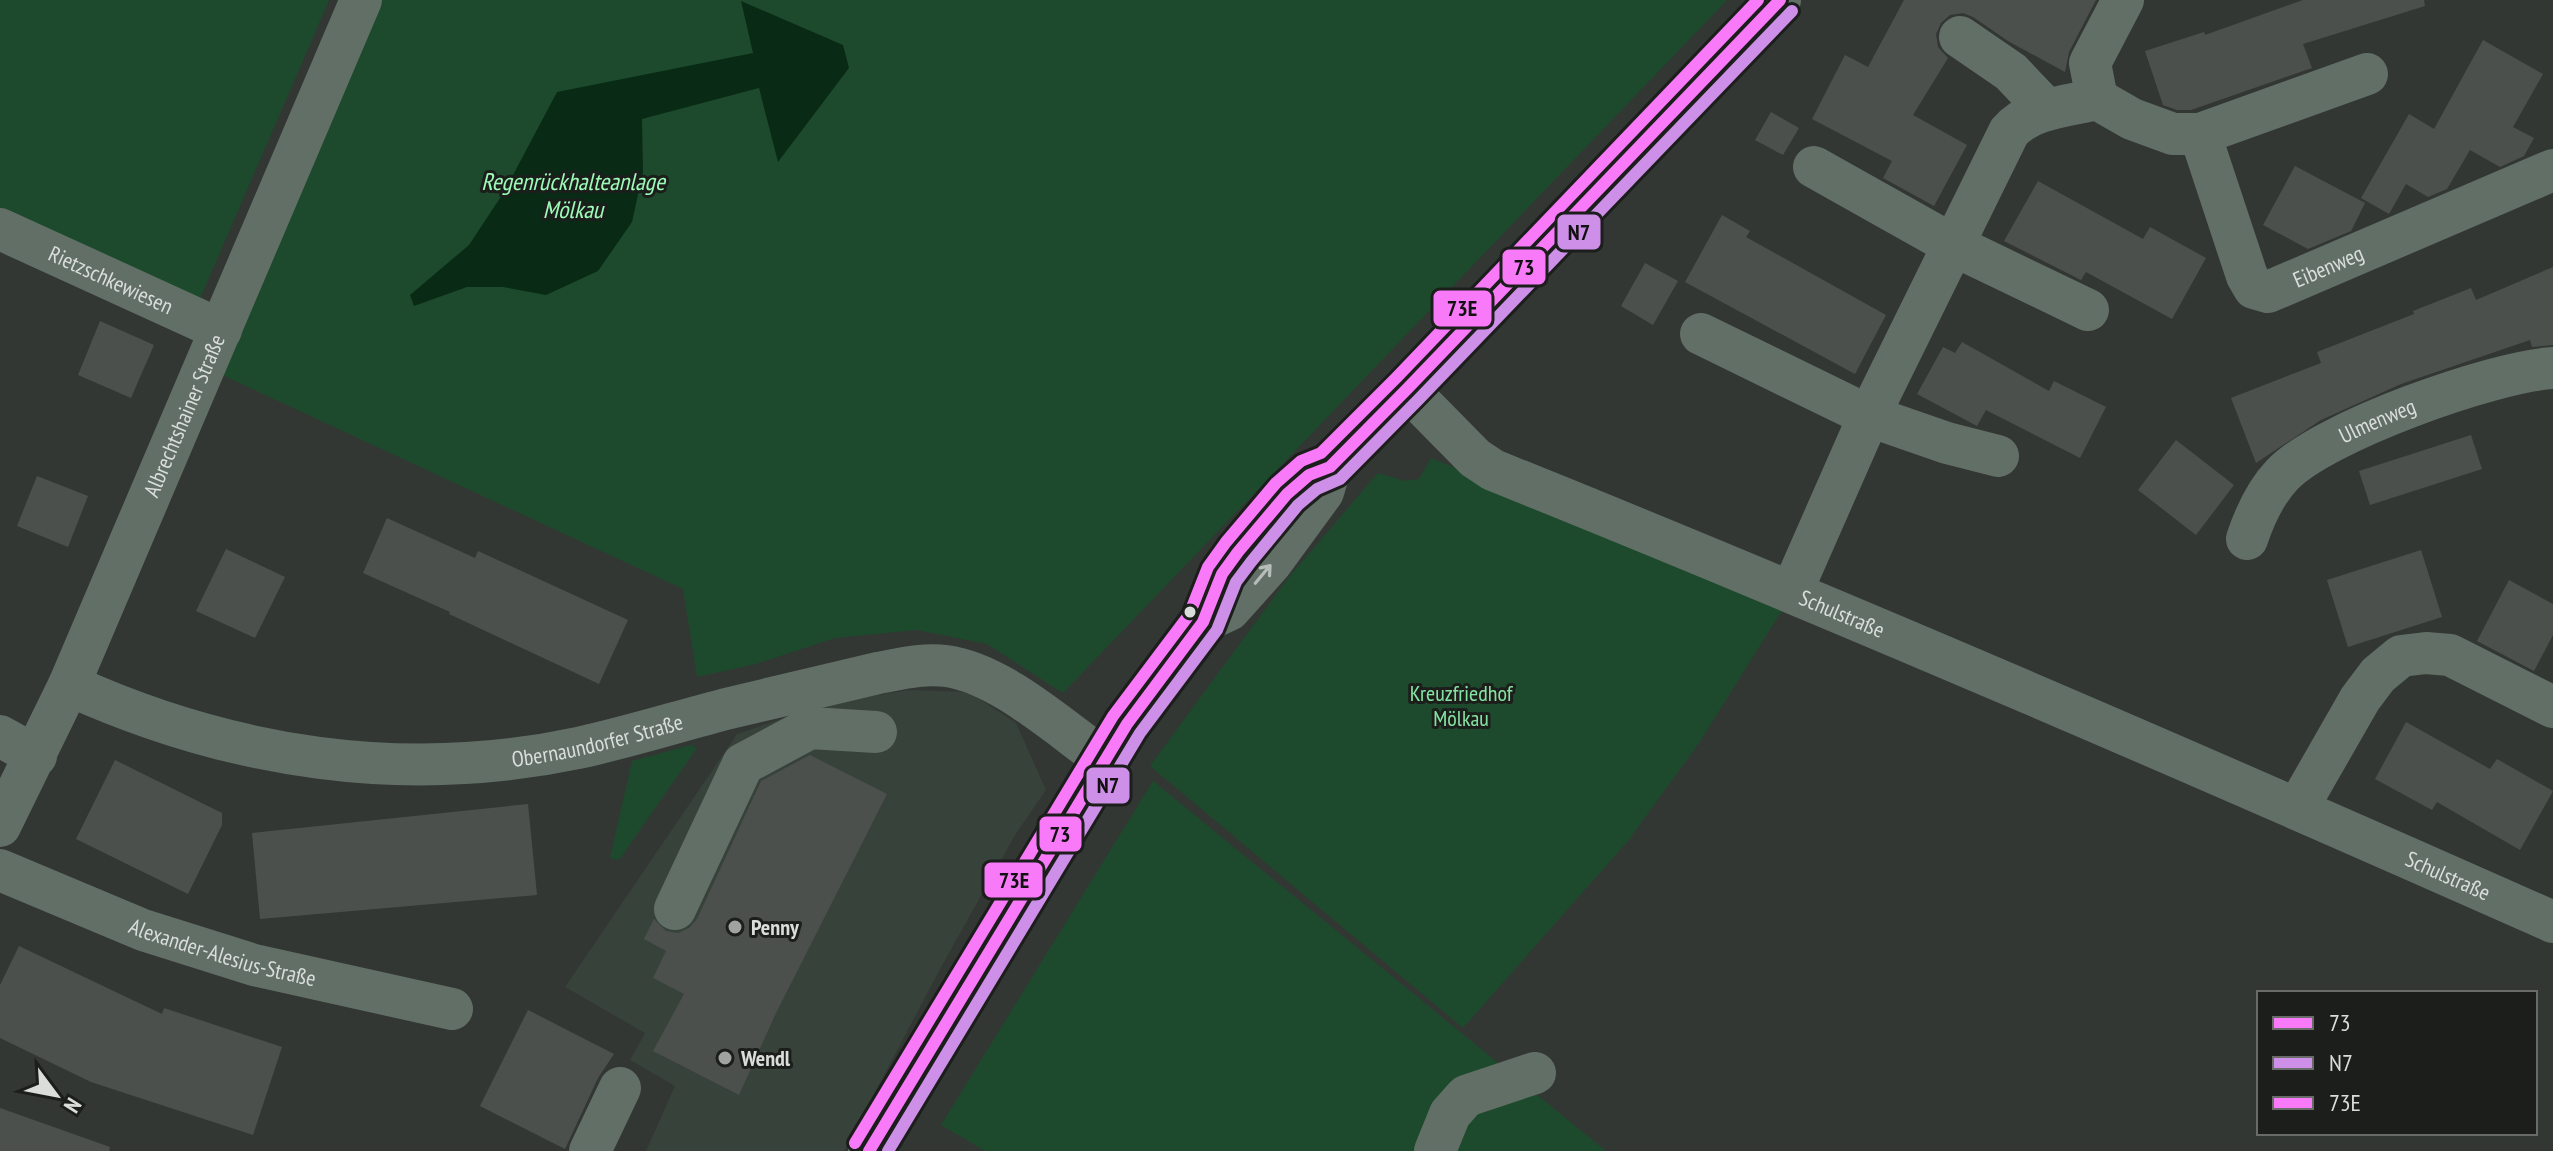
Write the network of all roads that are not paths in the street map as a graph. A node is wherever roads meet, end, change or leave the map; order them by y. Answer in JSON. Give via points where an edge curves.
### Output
{"nodes":[{"id":1,"x":361,"y":0,"type":"edge"},
{"id":2,"x":1780,"y":0,"type":"edge"},
{"id":3,"x":2123,"y":0,"type":"edge"},
{"id":4,"x":1960,"y":37,"type":"dead end"},
{"id":5,"x":2367,"y":74,"type":"dead end"},
{"id":6,"x":2097,"y":99,"type":"junction"},
{"id":7,"x":2047,"y":110,"type":"junction"},
{"id":8,"x":2200,"y":134,"type":"junction"},
{"id":9,"x":1814,"y":167,"type":"dead end"},
{"id":10,"x":2553,"y":170,"type":"edge"},
{"id":11,"x":0,"y":229,"type":"edge"},
{"id":12,"x":1953,"y":245,"type":"junction"},
{"id":13,"x":2088,"y":310,"type":"dead end"},
{"id":14,"x":221,"y":330,"type":"junction"},
{"id":15,"x":1701,"y":334,"type":"dead end"},
{"id":16,"x":2553,"y":368,"type":"edge"},
{"id":17,"x":1407,"y":389,"type":"junction"},
{"id":18,"x":1869,"y":416,"type":"junction"},
{"id":19,"x":1998,"y":456,"type":"dead end"},
{"id":20,"x":2247,"y":539,"type":"dead end"},
{"id":21,"x":1792,"y":591,"type":"junction"},
{"id":22,"x":69,"y":685,"type":"junction"},
{"id":23,"x":2553,"y":707,"type":"edge"},
{"id":24,"x":876,"y":732,"type":"dead end"},
{"id":25,"x":0,"y":736,"type":"edge"},
{"id":26,"x":36,"y":756,"type":"junction"},
{"id":27,"x":1105,"y":760,"type":"junction"},
{"id":28,"x":2297,"y":809,"type":"junction"},
{"id":29,"x":0,"y":826,"type":"edge"},
{"id":30,"x":0,"y":870,"type":"edge"},
{"id":31,"x":675,"y":909,"type":"dead end"},
{"id":32,"x":2553,"y":922,"type":"edge"},
{"id":33,"x":452,"y":1009,"type":"dead end"},
{"id":34,"x":1535,"y":1073,"type":"dead end"},
{"id":35,"x":620,"y":1088,"type":"dead end"},
{"id":36,"x":590,"y":1151,"type":"edge"},
{"id":37,"x":869,"y":1151,"type":"edge"},
{"id":38,"x":1435,"y":1151,"type":"edge"}],
"edges":[{"from":1,"to":14,"type":"street","name":"Albrechtshainer Straße"},
{"from":2,"to":17,"type":"street"},
{"from":3,"to":6,"type":"street","via":[[2090,63]]},
{"from":4,"to":7,"type":"street","via":[[2011,72]]},
{"from":5,"to":8,"type":"street"},
{"from":6,"to":7,"type":"street"},
{"from":6,"to":8,"type":"street","via":[[2173,134]]},
{"from":7,"to":12,"type":"street","via":[[2009,132]]},
{"from":8,"to":10,"type":"street","name":"Eibenweg","via":[[2247,276],[2254,288],[2268,292]]},
{"from":9,"to":12,"type":"street"},
{"from":11,"to":14,"type":"street","name":"Rietzschkewiesen"},
{"from":12,"to":13,"type":"street"},
{"from":12,"to":18,"type":"street"},
{"from":14,"to":22,"type":"street","name":"Albrechtshainer Straße"},
{"from":15,"to":18,"type":"street"},
{"from":16,"to":20,"type":"street","name":"Ulmenweg","via":[[2403,409],[2326,444],[2283,473],[2257,509]]},
{"from":17,"to":21,"type":"street","name":"Schulstraße","via":[[1493,470]]},
{"from":17,"to":27,"type":"street","via":[[1330,467],[1323,492],[1271,563],[1229,610],[1203,622]]},
{"from":18,"to":19,"type":"street"},
{"from":18,"to":21,"type":"street"},
{"from":21,"to":28,"type":"street","name":"Schulstraße"},
{"from":22,"to":26,"type":"street","name":"Albrechtshainer Straße"},
{"from":22,"to":27,"type":"street","name":"Obernaundorfer Straße","via":[[168,724],[281,754],[405,765],[577,748],[878,673],[944,666],[998,684]]},
{"from":23,"to":28,"type":"street","via":[[2450,655],[2401,656],[2360,699]]},
{"from":24,"to":31,"type":"street","via":[[810,728],[743,764]]},
{"from":25,"to":26,"type":"street"},
{"from":26,"to":29,"type":"street","name":"Albrechtshainer Straße"},
{"from":27,"to":37,"type":"street"},
{"from":28,"to":32,"type":"street","name":"Schulstraße"},
{"from":30,"to":33,"type":"street","name":"Alexander-Alesius-Straße","via":[[143,930],[254,965]]},
{"from":34,"to":38,"type":"street","via":[[1466,1096],[1450,1114]]},
{"from":35,"to":36,"type":"street"}]}
